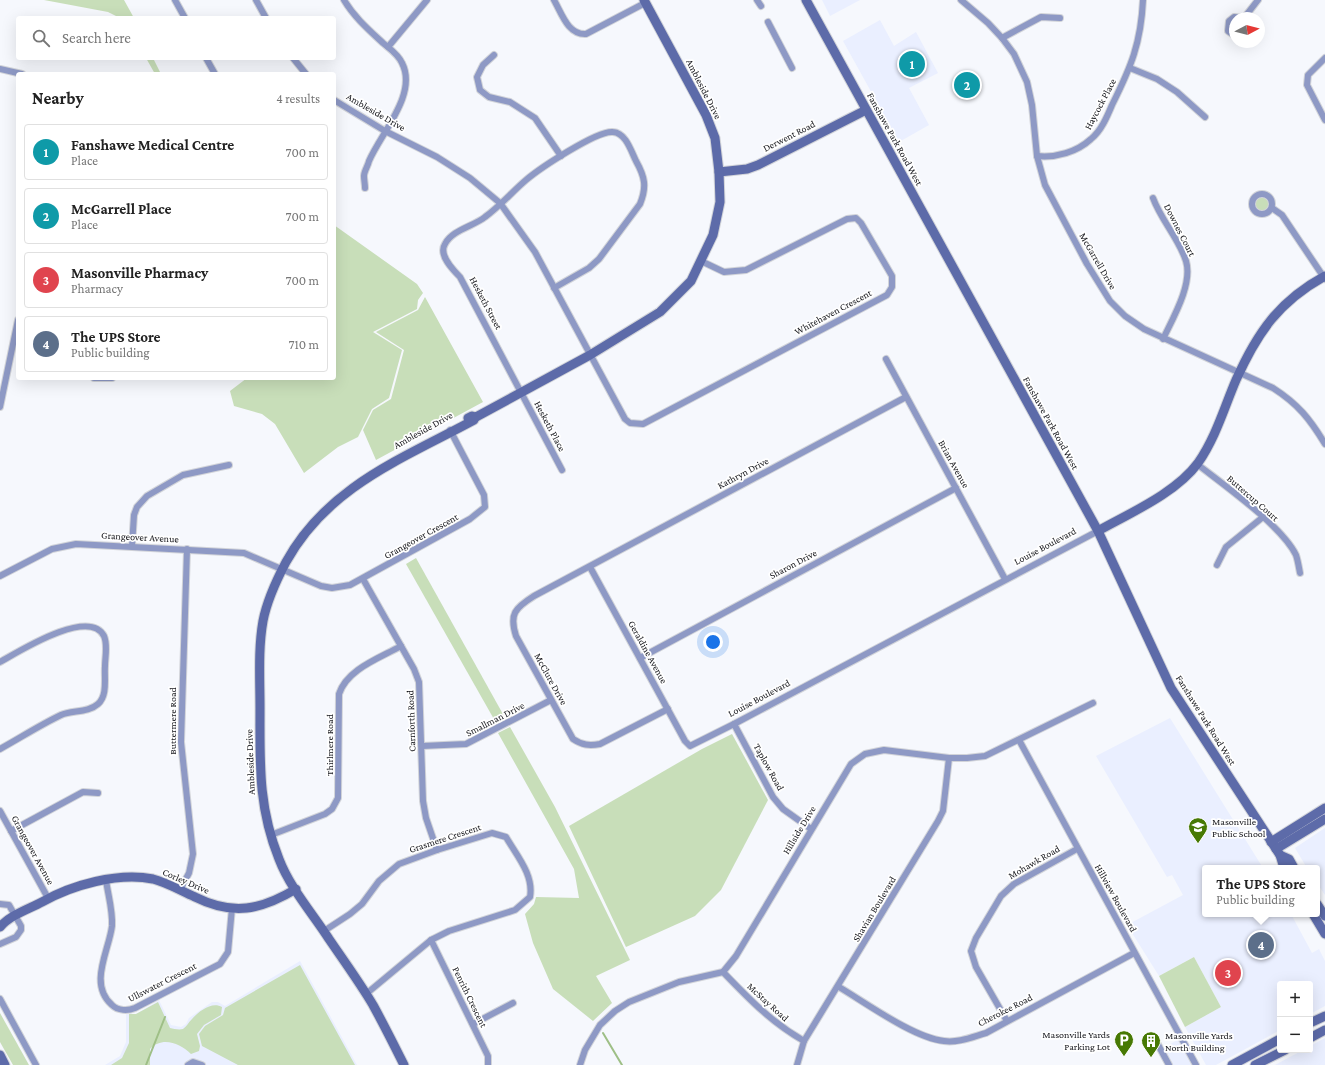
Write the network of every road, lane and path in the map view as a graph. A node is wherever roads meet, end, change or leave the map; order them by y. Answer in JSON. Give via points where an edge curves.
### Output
{"nodes":[{"id":1,"x":175,"y":0,"type":"edge"},
{"id":2,"x":256,"y":0,"type":"edge"},
{"id":3,"x":344,"y":0,"type":"edge"},
{"id":4,"x":427,"y":0,"type":"edge"},
{"id":5,"x":554,"y":0,"type":"edge"},
{"id":6,"x":806,"y":0,"type":"edge"},
{"id":7,"x":961,"y":0,"type":"edge"},
{"id":8,"x":1143,"y":0,"type":"edge"},
{"id":9,"x":1258,"y":0,"type":"edge"},
{"id":10,"x":644,"y":1,"type":"edge"},
{"id":11,"x":1249,"y":12,"type":"edge"},
{"id":12,"x":184,"y":16,"type":"edge"},
{"id":13,"x":265,"y":16,"type":"edge"},
{"id":14,"x":1060,"y":18,"type":"dead end"},
{"id":15,"x":768,"y":22,"type":"dead end"},
{"id":16,"x":1229,"y":22,"type":"edge"},
{"id":17,"x":1229,"y":32,"type":"edge"},
{"id":18,"x":1002,"y":38,"type":"junction"},
{"id":19,"x":388,"y":47,"type":"junction"},
{"id":20,"x":494,"y":55,"type":"dead end"},
{"id":21,"x":1325,"y":58,"type":"edge"},
{"id":22,"x":207,"y":60,"type":"edge"},
{"id":23,"x":295,"y":60,"type":"edge"},
{"id":24,"x":792,"y":68,"type":"dead end"},
{"id":25,"x":1130,"y":68,"type":"junction"},
{"id":26,"x":0,"y":69,"type":"edge"},
{"id":27,"x":214,"y":72,"type":"edge"},
{"id":28,"x":304,"y":72,"type":"edge"},
{"id":29,"x":16,"y":73,"type":"edge"},
{"id":30,"x":336,"y":101,"type":"edge"},
{"id":31,"x":866,"y":110,"type":"junction"},
{"id":32,"x":1205,"y":117,"type":"dead end"},
{"id":33,"x":1325,"y":120,"type":"edge"},
{"id":34,"x":385,"y":131,"type":"junction"},
{"id":35,"x":561,"y":156,"type":"junction"},
{"id":36,"x":1037,"y":156,"type":"junction"},
{"id":37,"x":719,"y":172,"type":"junction"},
{"id":38,"x":365,"y":188,"type":"dead end"},
{"id":39,"x":1153,"y":198,"type":"dead end"},
{"id":40,"x":500,"y":204,"type":"junction"},
{"id":41,"x":1272,"y":208,"type":"dead end"},
{"id":42,"x":701,"y":261,"type":"junction"},
{"id":43,"x":1324,"y":277,"type":"edge"},
{"id":44,"x":554,"y":288,"type":"junction"},
{"id":45,"x":16,"y":330,"type":"edge"},
{"id":46,"x":1163,"y":339,"type":"junction"},
{"id":47,"x":590,"y":355,"type":"junction"},
{"id":48,"x":886,"y":359,"type":"dead end"},
{"id":49,"x":10,"y":360,"type":"junction"},
{"id":50,"x":16,"y":362,"type":"edge"},
{"id":51,"x":1240,"y":373,"type":"junction"},
{"id":52,"x":521,"y":392,"type":"junction"},
{"id":53,"x":906,"y":397,"type":"junction"},
{"id":54,"x":0,"y":407,"type":"edge"},
{"id":55,"x":450,"y":430,"type":"junction"},
{"id":56,"x":1325,"y":444,"type":"edge"},
{"id":57,"x":1197,"y":464,"type":"junction"},
{"id":58,"x":229,"y":465,"type":"dead end"},
{"id":59,"x":562,"y":470,"type":"dead end"},
{"id":60,"x":956,"y":488,"type":"junction"},
{"id":61,"x":1263,"y":517,"type":"junction"},
{"id":62,"x":1098,"y":531,"type":"junction"},
{"id":63,"x":132,"y":546,"type":"junction"},
{"id":64,"x":187,"y":549,"type":"junction"},
{"id":65,"x":1217,"y":566,"type":"dead end"},
{"id":66,"x":590,"y":567,"type":"junction"},
{"id":67,"x":282,"y":569,"type":"junction"},
{"id":68,"x":1300,"y":573,"type":"dead end"},
{"id":69,"x":0,"y":576,"type":"edge"},
{"id":70,"x":364,"y":579,"type":"junction"},
{"id":71,"x":1005,"y":579,"type":"junction"},
{"id":72,"x":401,"y":646,"type":"junction"},
{"id":73,"x":640,"y":658,"type":"junction"},
{"id":74,"x":0,"y":662,"type":"edge"},
{"id":75,"x":551,"y":700,"type":"junction"},
{"id":76,"x":1093,"y":703,"type":"dead end"},
{"id":77,"x":668,"y":709,"type":"junction"},
{"id":78,"x":734,"y":724,"type":"junction"},
{"id":79,"x":1019,"y":740,"type":"junction"},
{"id":80,"x":422,"y":746,"type":"junction"},
{"id":81,"x":690,"y":746,"type":"joint"},
{"id":82,"x":0,"y":749,"type":"edge"},
{"id":83,"x":949,"y":758,"type":"junction"},
{"id":84,"x":98,"y":793,"type":"dead end"},
{"id":85,"x":1325,"y":808,"type":"edge"},
{"id":86,"x":0,"y":811,"type":"edge"},
{"id":87,"x":1325,"y":819,"type":"edge"},
{"id":88,"x":811,"y":829,"type":"junction"},
{"id":89,"x":11,"y":831,"type":"junction"},
{"id":90,"x":271,"y":835,"type":"junction"},
{"id":91,"x":1276,"y":848,"type":"junction"},
{"id":92,"x":1077,"y":849,"type":"junction"},
{"id":93,"x":437,"y":850,"type":"junction"},
{"id":94,"x":1282,"y":865,"type":"edge"},
{"id":95,"x":1292,"y":865,"type":"edge"},
{"id":96,"x":106,"y":880,"type":"junction"},
{"id":97,"x":296,"y":889,"type":"junction"},
{"id":98,"x":180,"y":890,"type":"junction"},
{"id":99,"x":48,"y":898,"type":"junction"},
{"id":100,"x":0,"y":904,"type":"edge"},
{"id":101,"x":232,"y":908,"type":"junction"},
{"id":102,"x":16,"y":916,"type":"junction"},
{"id":103,"x":1315,"y":917,"type":"edge"},
{"id":104,"x":1,"y":925,"type":"edge"},
{"id":105,"x":324,"y":931,"type":"junction"},
{"id":106,"x":1325,"y":934,"type":"edge"},
{"id":107,"x":431,"y":940,"type":"junction"},
{"id":108,"x":0,"y":944,"type":"edge"},
{"id":109,"x":1134,"y":953,"type":"junction"},
{"id":110,"x":723,"y":972,"type":"junction"},
{"id":111,"x":839,"y":987,"type":"junction"},
{"id":112,"x":366,"y":994,"type":"junction"},
{"id":113,"x":0,"y":999,"type":"edge"},
{"id":114,"x":513,"y":1003,"type":"dead end"},
{"id":115,"x":1325,"y":1016,"type":"edge"},
{"id":116,"x":1007,"y":1021,"type":"junction"},
{"id":117,"x":1313,"y":1022,"type":"edge"},
{"id":118,"x":473,"y":1024,"type":"junction"},
{"id":119,"x":1325,"y":1030,"type":"edge"},
{"id":120,"x":1313,"y":1036,"type":"edge"},
{"id":121,"x":804,"y":1041,"type":"junction"},
{"id":122,"x":1156,"y":1041,"type":"dead end"},
{"id":123,"x":1277,"y":1041,"type":"edge"},
{"id":124,"x":1279,"y":1053,"type":"edge"},
{"id":125,"x":0,"y":1055,"type":"edge"},
{"id":126,"x":5,"y":1065,"type":"edge"},
{"id":127,"x":36,"y":1065,"type":"edge"},
{"id":128,"x":188,"y":1065,"type":"edge"},
{"id":129,"x":202,"y":1065,"type":"edge"},
{"id":130,"x":404,"y":1065,"type":"edge"},
{"id":131,"x":488,"y":1065,"type":"edge"},
{"id":132,"x":580,"y":1065,"type":"edge"},
{"id":133,"x":797,"y":1065,"type":"edge"},
{"id":134,"x":1169,"y":1065,"type":"edge"},
{"id":135,"x":1196,"y":1065,"type":"edge"},
{"id":136,"x":1232,"y":1065,"type":"edge"},
{"id":137,"x":1255,"y":1065,"type":"edge"}],
"edges":[{"from":1,"to":12,"type":"street"},
{"from":2,"to":13,"type":"street"},
{"from":3,"to":19,"type":"street","via":[[367,28]]},
{"from":4,"to":19,"type":"street"},
{"from":5,"to":10,"type":"street","via":[[569,27],[579,34],[586,34]]},
{"from":6,"to":31,"type":"street","name":"Fanshawe Park Road West"},
{"from":7,"to":18,"type":"street","name":"McGarrell Drive"},
{"from":8,"to":25,"type":"street","name":"Haycock Place","via":[[1140,36]]},
{"from":9,"to":11,"type":"street"},
{"from":10,"to":37,"type":"street","name":"Ambleside Drive","via":[[708,120],[715,138]]},
{"from":14,"to":18,"type":"street","via":[[1041,17]]},
{"from":15,"to":24,"type":"street"},
{"from":16,"to":17,"type":"street"},
{"from":18,"to":36,"type":"street","name":"McGarrell Drive","via":[[1014,54],[1027,82]]},
{"from":19,"to":34,"type":"street","via":[[402,62],[406,86],[403,98]]},
{"from":20,"to":35,"type":"street","via":[[483,65],[477,77],[480,90],[489,97],[510,102],[535,118]]},
{"from":21,"to":33,"type":"street","via":[[1308,75],[1307,85]]},
{"from":22,"to":27,"type":"street"},
{"from":23,"to":28,"type":"street"},
{"from":25,"to":32,"type":"street","via":[[1157,79],[1177,92]]},
{"from":25,"to":36,"type":"street","name":"Haycock Place","via":[[1092,139],[1070,152]]},
{"from":26,"to":29,"type":"street"},
{"from":30,"to":34,"type":"street","name":"Ambleside Drive"},
{"from":31,"to":37,"type":"street","name":"Derwent Road","via":[[758,165]]},
{"from":31,"to":62,"type":"street","name":"Fanshawe Park Road West"},
{"from":34,"to":38,"type":"street","via":[[364,175]]},
{"from":34,"to":40,"type":"street","name":"Ambleside Drive","via":[[470,178]]},
{"from":35,"to":40,"type":"street","name":"Hesketh Street","via":[[533,174]]},
{"from":35,"to":44,"type":"street","name":"Hesketh Street","via":[[598,135],[613,132],[620,134],[641,169],[645,184],[640,204],[599,259],[589,268]]},
{"from":36,"to":46,"type":"street","name":"McGarrell Drive","via":[[1053,202],[1110,302],[1144,330]]},
{"from":37,"to":42,"type":"street","name":"Ambleside Drive","via":[[720,202],[713,235]]},
{"from":39,"to":46,"type":"street","name":"Downes Court","via":[[1157,210],[1186,261],[1187,273],[1184,291]]},
{"from":40,"to":44,"type":"street","name":"Ambleside Drive","via":[[534,252]]},
{"from":40,"to":52,"type":"street","name":"Hesketh Street","via":[[479,221],[451,237],[445,244],[444,255],[460,277]]},
{"from":41,"to":43,"type":"street","via":[[1282,215]]},
{"from":42,"to":47,"type":"street","name":"Ambleside Drive","via":[[691,281],[660,312]]},
{"from":42,"to":47,"type":"street","name":"Whitehaven Crescent","via":[[724,272],[746,270],[826,228],[856,218],[862,223],[892,276],[892,287],[886,295],[644,424],[630,423],[625,419]]},
{"from":43,"to":51,"type":"street","name":"Louise Boulevard","via":[[1296,293],[1275,314],[1262,330]]},
{"from":44,"to":47,"type":"street","name":"Ambleside Drive"},
{"from":45,"to":49,"type":"street"},
{"from":46,"to":51,"type":"street","name":"McGarrell Drive"},
{"from":47,"to":52,"type":"street","name":"Ambleside Drive"},
{"from":48,"to":53,"type":"street","name":"Brian Avenue"},
{"from":49,"to":50,"type":"street"},
{"from":49,"to":54,"type":"street"},
{"from":51,"to":56,"type":"street","name":"McGarrell Drive","via":[[1273,388],[1291,400],[1306,415]]},
{"from":51,"to":57,"type":"street","name":"Louise Boulevard","via":[[1222,418]]},
{"from":52,"to":55,"type":"street","name":"Ambleside Drive","via":[[475,419],[472,416]]},
{"from":52,"to":59,"type":"street","name":"Hesketh Place"},
{"from":53,"to":60,"type":"street","name":"Brian Avenue"},
{"from":53,"to":66,"type":"street","name":"Kathryn Drive"},
{"from":55,"to":67,"type":"street","name":"Ambleside Drive","via":[[384,464],[383,468],[331,504],[304,534]]},
{"from":55,"to":70,"type":"street","name":"Grangeover Crescent","via":[[484,495],[484,507],[470,520]]},
{"from":57,"to":61,"type":"street","name":"Buttercup Court"},
{"from":57,"to":62,"type":"street","name":"Louise Boulevard","via":[[1161,495]]},
{"from":58,"to":63,"type":"street","via":[[183,475],[147,496],[137,507],[134,515]]},
{"from":60,"to":71,"type":"street","name":"Brian Avenue"},
{"from":60,"to":73,"type":"street","name":"Sharon Drive"},
{"from":61,"to":65,"type":"street","via":[[1226,547]]},
{"from":61,"to":68,"type":"street","name":"Buttercup Court","via":[[1296,556]]},
{"from":62,"to":71,"type":"street","name":"Louise Boulevard"},
{"from":62,"to":91,"type":"street","name":"Fanshawe Park Road West","via":[[1171,688]]},
{"from":63,"to":64,"type":"street","name":"Grangeover Avenue"},
{"from":63,"to":69,"type":"street","name":"Grangeover Avenue","via":[[64,545],[35,556]]},
{"from":64,"to":67,"type":"street","name":"Grangeover Avenue","via":[[244,553]]},
{"from":64,"to":98,"type":"street","name":"Buttermere Road","via":[[181,742],[193,854],[189,873]]},
{"from":66,"to":73,"type":"street","name":"Geraldine Avenue"},
{"from":66,"to":75,"type":"street","name":"McClure Drive","via":[[528,600],[513,616],[512,624],[516,636]]},
{"from":67,"to":70,"type":"street","name":"Grangeover Crescent","via":[[321,586],[332,588]]},
{"from":67,"to":90,"type":"street","name":"Ambleside Drive","via":[[272,589],[263,621],[260,660],[260,770],[264,815]]},
{"from":70,"to":72,"type":"street","name":"Carnforth Road"},
{"from":71,"to":78,"type":"street","name":"Louise Boulevard"},
{"from":72,"to":80,"type":"street","name":"Carnforth Road","via":[[419,682]]},
{"from":72,"to":90,"type":"street","name":"Thirlmere Road","via":[[356,672],[342,684],[339,694],[338,798],[332,809]]},
{"from":73,"to":77,"type":"street","name":"Geraldine Avenue"},
{"from":74,"to":82,"type":"street","via":[[49,636],[75,628],[88,627],[99,630],[105,640],[104,693],[98,704],[62,715]]},
{"from":75,"to":77,"type":"street","name":"McClure Drive","via":[[573,739],[590,746],[600,744]]},
{"from":75,"to":80,"type":"street","name":"Smallman Drive","via":[[466,744]]},
{"from":76,"to":79,"type":"street","name":"Hillside Drive"},
{"from":77,"to":81,"type":"street","name":"Geraldine Avenue"},
{"from":78,"to":81,"type":"street","name":"Louise Boulevard"},
{"from":78,"to":88,"type":"street","name":"Taplow Road","via":[[773,797],[783,809]]},
{"from":79,"to":83,"type":"street","name":"Hillside Drive","via":[[985,756]]},
{"from":79,"to":92,"type":"street","name":"Hillview Boulevard"},
{"from":80,"to":93,"type":"street","name":"Carnforth Road","via":[[423,801]]},
{"from":83,"to":88,"type":"street","name":"Hillside Drive","via":[[884,750],[865,754],[851,764]]},
{"from":83,"to":111,"type":"street","name":"Shavian Boulevard","via":[[943,811]]},
{"from":84,"to":89,"type":"street","via":[[83,792]]},
{"from":85,"to":91,"type":"street"},
{"from":86,"to":89,"type":"street","name":"Grangeover Avenue"},
{"from":87,"to":91,"type":"street"},
{"from":88,"to":110,"type":"street","name":"Hillside Drive","via":[[736,956]]},
{"from":89,"to":99,"type":"street","name":"Grangeover Avenue"},
{"from":90,"to":97,"type":"street","name":"Ambleside Drive","via":[[279,861]]},
{"from":91,"to":94,"type":"street","name":"Fanshawe Park Road West"},
{"from":91,"to":95,"type":"street","name":"Fanshawe Park Road West"},
{"from":92,"to":109,"type":"street","name":"Hillview Boulevard"},
{"from":92,"to":116,"type":"street","name":"Mohawk Road","via":[[1014,884],[1001,896],[976,938],[971,951],[976,967]]},
{"from":93,"to":105,"type":"street","name":"Grasmere Crescent","via":[[399,864],[379,881],[362,904]]},
{"from":93,"to":107,"type":"street","name":"Grasmere Crescent","via":[[492,833],[499,834],[506,837],[529,877],[532,888],[530,898],[516,910],[449,931]]},
{"from":96,"to":98,"type":"street","name":"Corley Drive","via":[[140,877]]},
{"from":96,"to":99,"type":"street","name":"Corley Drive","via":[[83,884]]},
{"from":96,"to":101,"type":"street","name":"Ullswater Crescent","via":[[112,927],[100,977],[104,994],[116,1008],[135,1008],[220,964],[228,952]]},
{"from":97,"to":101,"type":"street","name":"Corley Drive","via":[[265,905]]},
{"from":97,"to":105,"type":"street","name":"Ambleside Drive"},
{"from":98,"to":101,"type":"street","name":"Corley Drive","via":[[218,906]]},
{"from":99,"to":102,"type":"street","name":"Corley Drive"},
{"from":100,"to":102,"type":"street","via":[[9,905]]},
{"from":102,"to":104,"type":"street","name":"Corley Drive"},
{"from":102,"to":108,"type":"street","via":[[21,926],[20,934]]},
{"from":103,"to":106,"type":"street"},
{"from":105,"to":112,"type":"street","name":"Ambleside Drive"},
{"from":107,"to":112,"type":"street","name":"Grasmere Crescent"},
{"from":107,"to":118,"type":"street","name":"Penrith Crescent"},
{"from":109,"to":116,"type":"street","name":"Cherokee Road"},
{"from":109,"to":135,"type":"street","name":"Hillview Boulevard"},
{"from":110,"to":121,"type":"street","name":"McStay Road","via":[[765,1015]]},
{"from":110,"to":132,"type":"street","via":[[679,982],[628,1002],[600,1025],[585,1050]]},
{"from":111,"to":116,"type":"street","name":"Cherokee Road","via":[[924,1037],[945,1042],[986,1033]]},
{"from":111,"to":121,"type":"street","name":"Shavian Boulevard"},
{"from":112,"to":130,"type":"street","name":"Ambleside Drive"},
{"from":113,"to":127,"type":"street"},
{"from":114,"to":118,"type":"street"},
{"from":115,"to":117,"type":"street"},
{"from":118,"to":131,"type":"street","name":"Penrith Crescent","via":[[488,1056]]},
{"from":119,"to":120,"type":"street"},
{"from":121,"to":133,"type":"street","name":"Shavian Boulevard"},
{"from":122,"to":134,"type":"street"},
{"from":123,"to":136,"type":"street"},
{"from":124,"to":137,"type":"street"},
{"from":125,"to":126,"type":"street"},
{"from":128,"to":129,"type":"street","via":[[193,1062]]}]}
